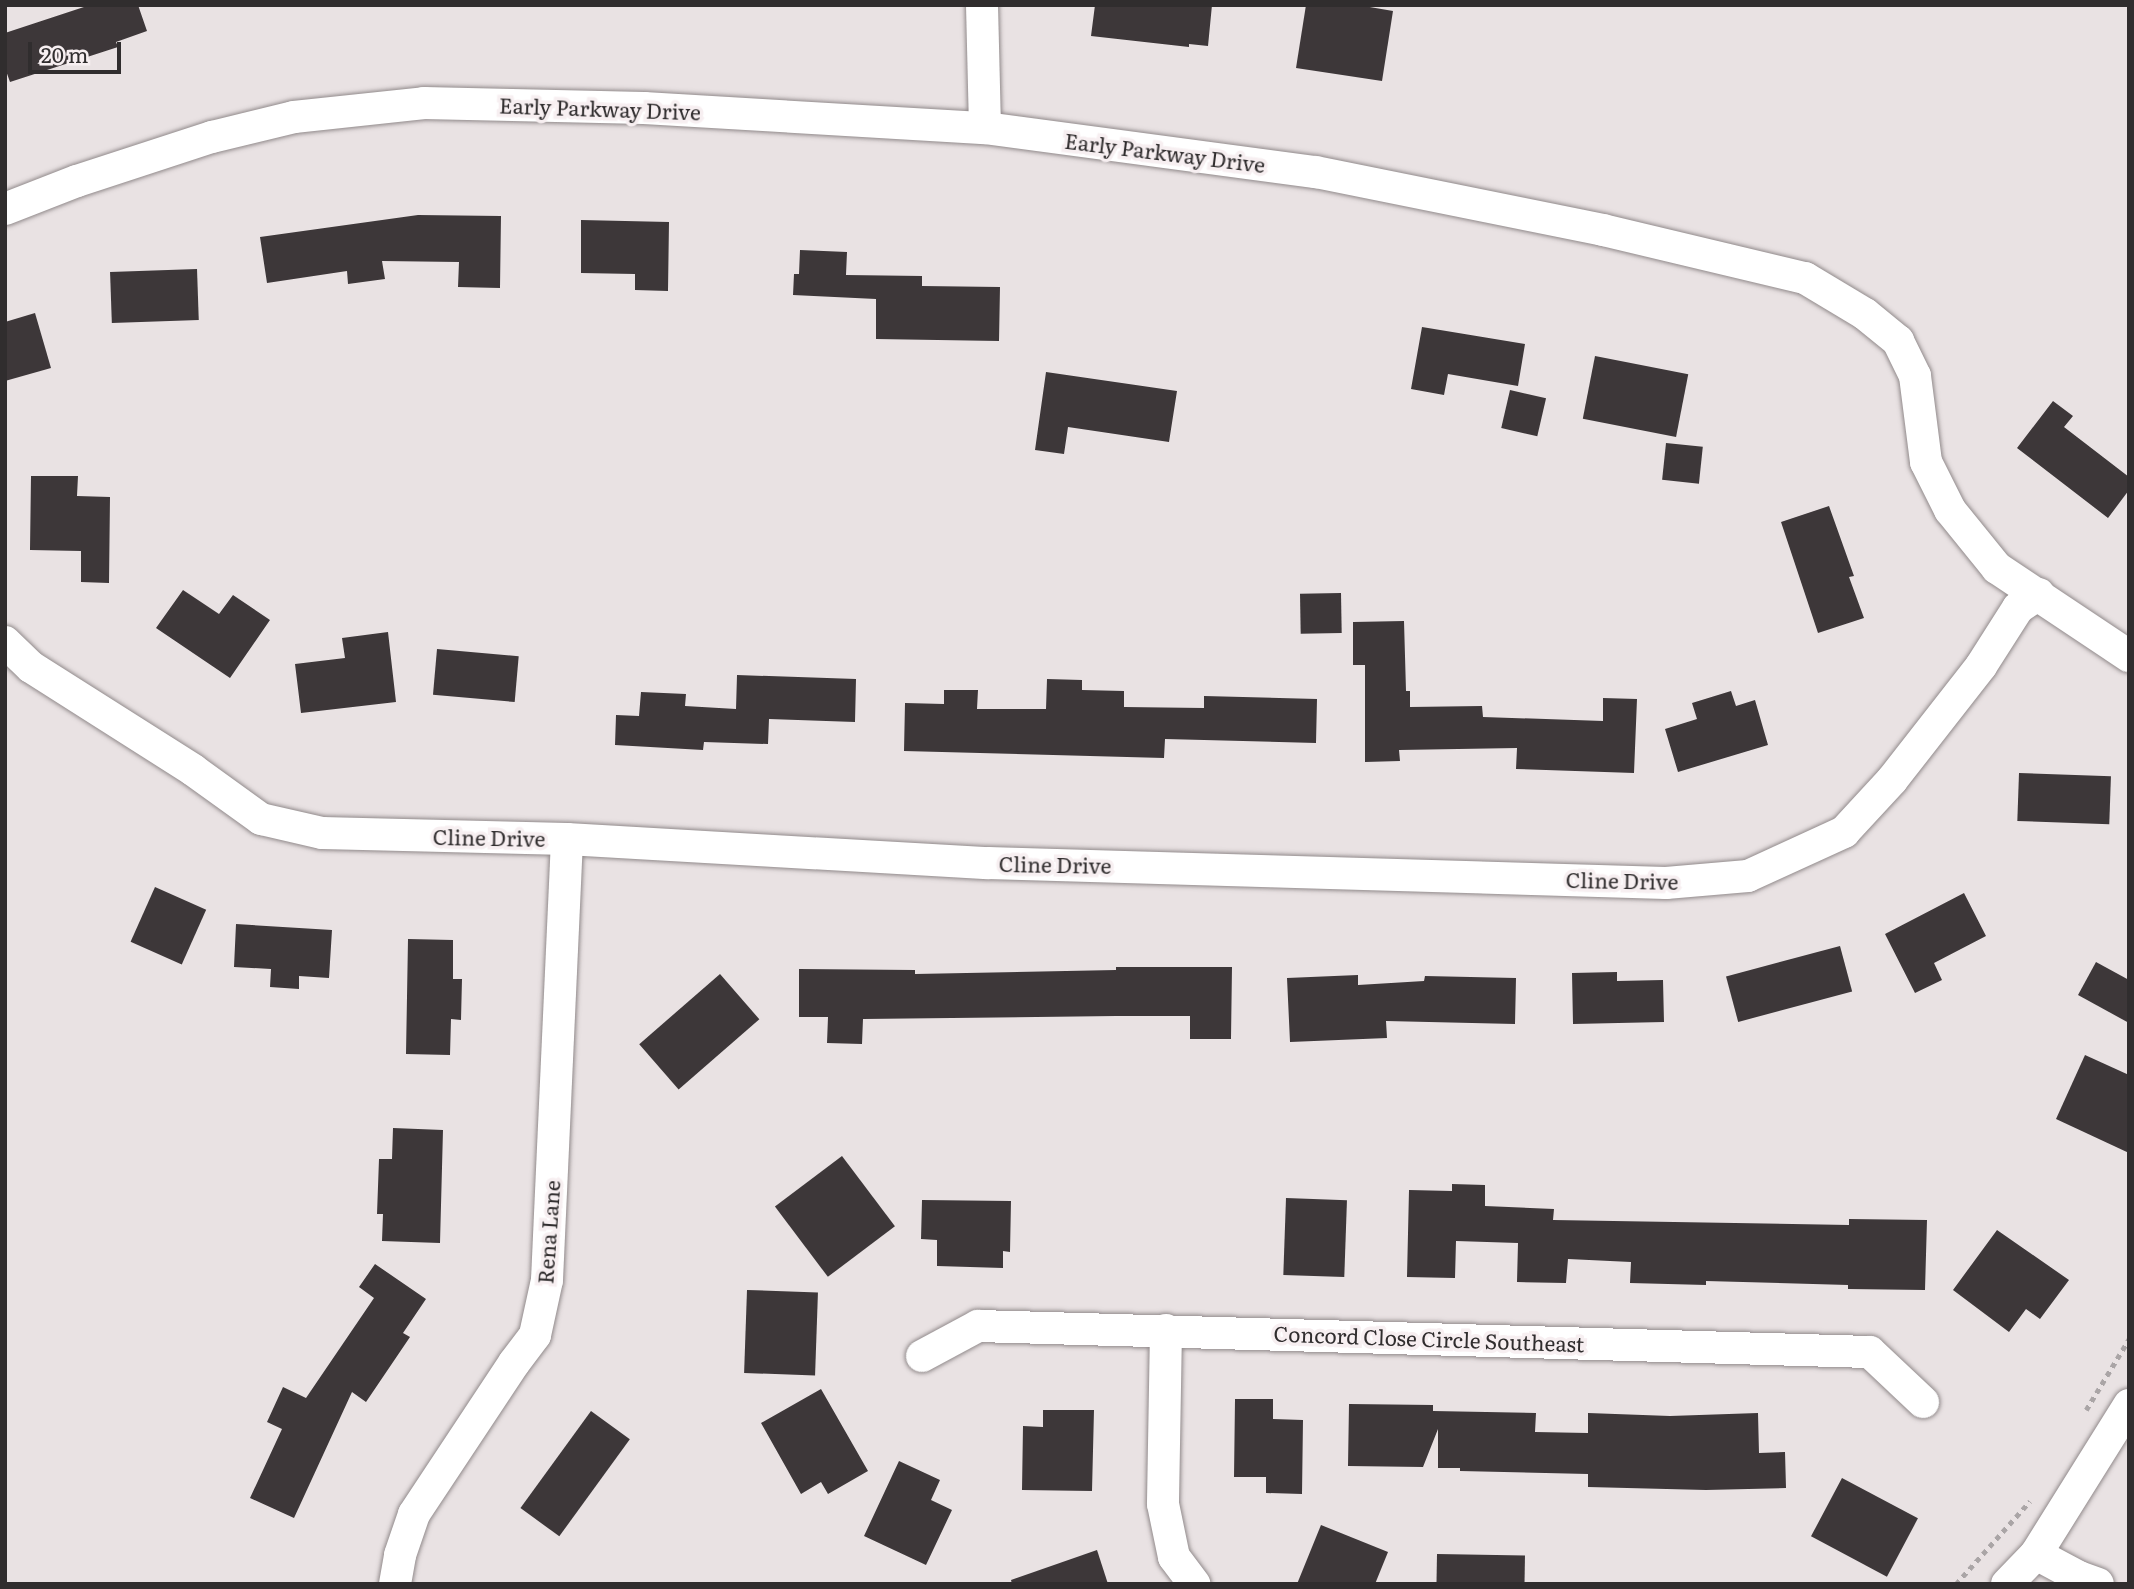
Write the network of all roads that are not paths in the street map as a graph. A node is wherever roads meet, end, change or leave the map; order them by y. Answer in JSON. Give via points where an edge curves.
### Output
{"nodes":[{"id":1,"x":982,"y":5,"type":"edge"},
{"id":2,"x":985,"y":128,"type":"junction"},
{"id":3,"x":5,"y":209,"type":"edge"},
{"id":4,"x":2039,"y":594,"type":"junction"},
{"id":5,"x":5,"y":642,"type":"edge"},
{"id":6,"x":2129,"y":656,"type":"edge"},
{"id":7,"x":567,"y":839,"type":"junction"},
{"id":8,"x":1166,"y":1330,"type":"junction"},
{"id":9,"x":922,"y":1356,"type":"dead end"},
{"id":10,"x":1923,"y":1402,"type":"dead end"},
{"id":11,"x":2129,"y":1405,"type":"edge"},
{"id":12,"x":2036,"y":1554,"type":"junction"},
{"id":13,"x":396,"y":1584,"type":"edge"},
{"id":14,"x":1194,"y":1584,"type":"edge"},
{"id":15,"x":2007,"y":1584,"type":"edge"},
{"id":16,"x":2098,"y":1584,"type":"edge"}],
"edges":[{"from":1,"to":2,"type":"street"},
{"from":2,"to":3,"type":"street","name":"Early Parkway Drive","via":[[644,108],[424,103],[294,117],[212,137]]},
{"from":2,"to":4,"type":"street","name":"Early Parkway Drive","via":[[1316,172],[1603,230],[1805,278],[1865,314],[1898,341],[1915,376],[1926,462],[1950,510],[1997,568]]},
{"from":4,"to":6,"type":"street","name":"Early Parkway Drive"},
{"from":4,"to":7,"type":"street","name":"Cline Drive","via":[[2018,608],[1982,666],[1901,770],[1843,832],[1748,876],[1665,883],[988,863]]},
{"from":5,"to":7,"type":"street","name":"Cline Drive","via":[[31,667],[261,819],[322,833]]},
{"from":7,"to":13,"type":"street","name":"Rena Lane","via":[[547,1280],[535,1335],[414,1514]]},
{"from":8,"to":9,"type":"street","name":"Concord Close Circle Southeast","via":[[978,1326]]},
{"from":8,"to":10,"type":"street","name":"Concord Close Circle Southeast","via":[[1870,1352]]},
{"from":8,"to":14,"type":"street","via":[[1163,1504],[1174,1557]]},
{"from":11,"to":12,"type":"street"},
{"from":12,"to":15,"type":"street"},
{"from":12,"to":16,"type":"street"}]}
